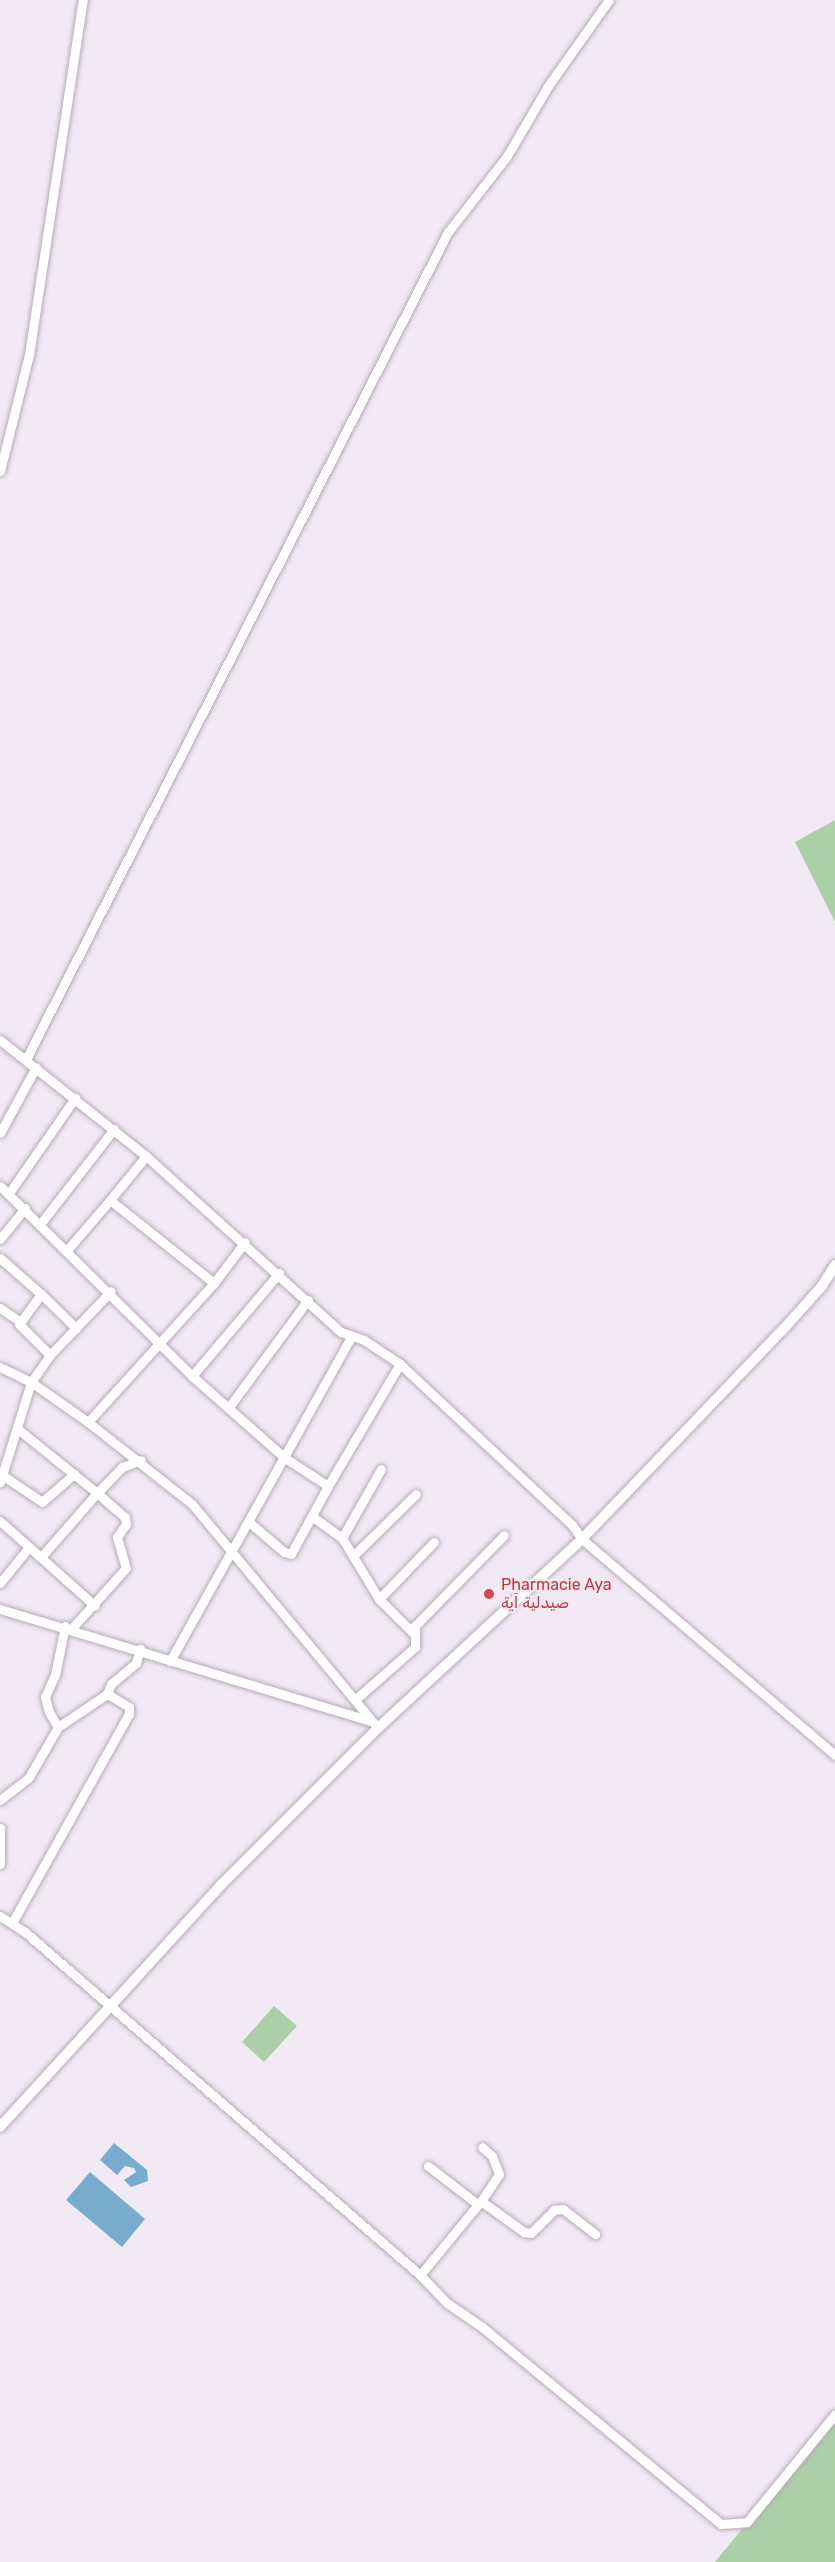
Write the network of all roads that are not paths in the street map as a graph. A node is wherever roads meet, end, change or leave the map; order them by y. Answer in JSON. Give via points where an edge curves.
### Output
{"nodes":[{"id":1,"x":84,"y":0,"type":"edge"},
{"id":2,"x":609,"y":0,"type":"edge"},
{"id":3,"x":0,"y":471,"type":"edge"},
{"id":4,"x":0,"y":1040,"type":"edge"},
{"id":5,"x":26,"y":1059,"type":"junction"},
{"id":6,"x":36,"y":1067,"type":"junction"},
{"id":7,"x":75,"y":1098,"type":"junction"},
{"id":8,"x":114,"y":1129,"type":"junction"},
{"id":9,"x":1,"y":1130,"type":"edge"},
{"id":10,"x":146,"y":1156,"type":"junction"},
{"id":11,"x":0,"y":1186,"type":"edge"},
{"id":12,"x":9,"y":1193,"type":"junction"},
{"id":13,"x":110,"y":1200,"type":"junction"},
{"id":14,"x":25,"y":1208,"type":"junction"},
{"id":15,"x":41,"y":1223,"type":"junction"},
{"id":16,"x":0,"y":1239,"type":"edge"},
{"id":17,"x":245,"y":1242,"type":"junction"},
{"id":18,"x":68,"y":1249,"type":"junction"},
{"id":19,"x":0,"y":1258,"type":"edge"},
{"id":20,"x":835,"y":1265,"type":"edge"},
{"id":21,"x":279,"y":1273,"type":"junction"},
{"id":22,"x":214,"y":1283,"type":"junction"},
{"id":23,"x":111,"y":1291,"type":"junction"},
{"id":24,"x":41,"y":1294,"type":"junction"},
{"id":25,"x":308,"y":1300,"type":"junction"},
{"id":26,"x":0,"y":1308,"type":"edge"},
{"id":27,"x":19,"y":1321,"type":"junction"},
{"id":28,"x":76,"y":1328,"type":"junction"},
{"id":29,"x":352,"y":1335,"type":"junction"},
{"id":30,"x":162,"y":1341,"type":"junction"},
{"id":31,"x":50,"y":1355,"type":"junction"},
{"id":32,"x":400,"y":1364,"type":"junction"},
{"id":33,"x":0,"y":1367,"type":"edge"},
{"id":34,"x":192,"y":1376,"type":"junction"},
{"id":35,"x":31,"y":1382,"type":"junction"},
{"id":36,"x":229,"y":1407,"type":"junction"},
{"id":37,"x":88,"y":1422,"type":"junction"},
{"id":38,"x":18,"y":1430,"type":"junction"},
{"id":39,"x":285,"y":1458,"type":"junction"},
{"id":40,"x":141,"y":1460,"type":"junction"},
{"id":41,"x":381,"y":1469,"type":"dead end"},
{"id":42,"x":74,"y":1473,"type":"junction"},
{"id":43,"x":1,"y":1479,"type":"edge"},
{"id":44,"x":328,"y":1486,"type":"junction"},
{"id":45,"x":97,"y":1493,"type":"junction"},
{"id":46,"x":416,"y":1494,"type":"dead end"},
{"id":47,"x":313,"y":1517,"type":"junction"},
{"id":48,"x":0,"y":1521,"type":"edge"},
{"id":49,"x":249,"y":1522,"type":"junction"},
{"id":50,"x":504,"y":1535,"type":"dead end"},
{"id":51,"x":342,"y":1538,"type":"junction"},
{"id":52,"x":582,"y":1539,"type":"junction"},
{"id":53,"x":434,"y":1542,"type":"dead end"},
{"id":54,"x":29,"y":1547,"type":"junction"},
{"id":55,"x":233,"y":1550,"type":"junction"},
{"id":56,"x":353,"y":1556,"type":"junction"},
{"id":57,"x":41,"y":1557,"type":"junction"},
{"id":58,"x":0,"y":1583,"type":"edge"},
{"id":59,"x":379,"y":1599,"type":"junction"},
{"id":60,"x":95,"y":1606,"type":"junction"},
{"id":61,"x":0,"y":1609,"type":"edge"},
{"id":62,"x":69,"y":1627,"type":"junction"},
{"id":63,"x":413,"y":1633,"type":"junction"},
{"id":64,"x":140,"y":1649,"type":"junction"},
{"id":65,"x":170,"y":1661,"type":"junction"},
{"id":66,"x":107,"y":1694,"type":"junction"},
{"id":67,"x":357,"y":1698,"type":"junction"},
{"id":68,"x":374,"y":1724,"type":"junction"},
{"id":69,"x":58,"y":1727,"type":"junction"},
{"id":70,"x":835,"y":1755,"type":"edge"},
{"id":71,"x":0,"y":1800,"type":"edge"},
{"id":72,"x":0,"y":1828,"type":"edge"},
{"id":73,"x":0,"y":1864,"type":"edge"},
{"id":74,"x":0,"y":1916,"type":"edge"},
{"id":75,"x":12,"y":1923,"type":"junction"},
{"id":76,"x":107,"y":2007,"type":"junction"},
{"id":77,"x":0,"y":2127,"type":"edge"},
{"id":78,"x":482,"y":2147,"type":"dead end"},
{"id":79,"x":428,"y":2166,"type":"dead end"},
{"id":80,"x":479,"y":2202,"type":"junction"},
{"id":81,"x":595,"y":2234,"type":"dead end"},
{"id":82,"x":420,"y":2275,"type":"junction"},
{"id":83,"x":835,"y":2414,"type":"edge"}],
"edges":[{"from":1,"to":3,"type":"street","via":[[29,354]]},
{"from":2,"to":5,"type":"street","via":[[507,156],[448,232]]},
{"from":4,"to":5,"type":"street"},
{"from":5,"to":6,"type":"street"},
{"from":6,"to":7,"type":"street"},
{"from":6,"to":9,"type":"street"},
{"from":7,"to":8,"type":"street"},
{"from":7,"to":12,"type":"street"},
{"from":8,"to":10,"type":"street"},
{"from":8,"to":15,"type":"street"},
{"from":10,"to":13,"type":"street"},
{"from":10,"to":17,"type":"street"},
{"from":11,"to":12,"type":"street"},
{"from":12,"to":14,"type":"street"},
{"from":13,"to":18,"type":"street"},
{"from":13,"to":22,"type":"street"},
{"from":14,"to":15,"type":"street"},
{"from":14,"to":16,"type":"street"},
{"from":15,"to":18,"type":"street"},
{"from":17,"to":21,"type":"street"},
{"from":17,"to":22,"type":"street"},
{"from":18,"to":23,"type":"street"},
{"from":19,"to":24,"type":"street"},
{"from":20,"to":52,"type":"street","via":[[789,1323]]},
{"from":21,"to":25,"type":"street"},
{"from":21,"to":34,"type":"street"},
{"from":22,"to":30,"type":"street"},
{"from":23,"to":28,"type":"street"},
{"from":23,"to":30,"type":"street"},
{"from":24,"to":27,"type":"street"},
{"from":24,"to":28,"type":"street"},
{"from":25,"to":29,"type":"street","via":[[341,1332]]},
{"from":25,"to":36,"type":"street"},
{"from":26,"to":27,"type":"street"},
{"from":27,"to":31,"type":"street"},
{"from":28,"to":31,"type":"street"},
{"from":29,"to":32,"type":"street"},
{"from":29,"to":39,"type":"street"},
{"from":30,"to":34,"type":"street"},
{"from":30,"to":37,"type":"street"},
{"from":31,"to":35,"type":"street"},
{"from":32,"to":44,"type":"street"},
{"from":32,"to":52,"type":"street","via":[[572,1525]]},
{"from":33,"to":35,"type":"street"},
{"from":34,"to":36,"type":"street"},
{"from":35,"to":37,"type":"street"},
{"from":35,"to":38,"type":"street"},
{"from":36,"to":39,"type":"street"},
{"from":37,"to":40,"type":"street"},
{"from":38,"to":42,"type":"street"},
{"from":38,"to":43,"type":"street"},
{"from":39,"to":44,"type":"street"},
{"from":39,"to":49,"type":"street"},
{"from":40,"to":45,"type":"street","via":[[122,1467]]},
{"from":40,"to":55,"type":"street","via":[[202,1514]]},
{"from":41,"to":51,"type":"street"},
{"from":42,"to":43,"type":"street","via":[[42,1502]]},
{"from":42,"to":45,"type":"street"},
{"from":44,"to":47,"type":"street"},
{"from":45,"to":57,"type":"street"},
{"from":45,"to":60,"type":"street","via":[[125,1517],[126,1524],[117,1537],[127,1564]]},
{"from":46,"to":56,"type":"street"},
{"from":47,"to":49,"type":"street","via":[[289,1555]]},
{"from":47,"to":51,"type":"street"},
{"from":48,"to":54,"type":"street"},
{"from":49,"to":55,"type":"street"},
{"from":50,"to":63,"type":"street"},
{"from":51,"to":56,"type":"street"},
{"from":52,"to":68,"type":"street"},
{"from":52,"to":70,"type":"street"},
{"from":53,"to":59,"type":"street"},
{"from":54,"to":57,"type":"street"},
{"from":54,"to":58,"type":"street"},
{"from":55,"to":65,"type":"street"},
{"from":55,"to":67,"type":"street"},
{"from":56,"to":59,"type":"street"},
{"from":57,"to":60,"type":"street"},
{"from":59,"to":63,"type":"street"},
{"from":60,"to":62,"type":"street"},
{"from":61,"to":62,"type":"street"},
{"from":62,"to":64,"type":"street"},
{"from":62,"to":69,"type":"street","via":[[45,1697]]},
{"from":63,"to":67,"type":"street","via":[[415,1647]]},
{"from":64,"to":65,"type":"street"},
{"from":64,"to":66,"type":"street","via":[[136,1663],[111,1684]]},
{"from":65,"to":68,"type":"street"},
{"from":66,"to":69,"type":"street"},
{"from":66,"to":75,"type":"street","via":[[129,1707],[129,1714]]},
{"from":67,"to":68,"type":"street"},
{"from":68,"to":76,"type":"street"},
{"from":69,"to":71,"type":"street","via":[[29,1777]]},
{"from":72,"to":73,"type":"street"},
{"from":74,"to":75,"type":"street"},
{"from":75,"to":76,"type":"street"},
{"from":76,"to":77,"type":"street"},
{"from":76,"to":82,"type":"street"},
{"from":78,"to":80,"type":"street","via":[[492,2156],[499,2174]]},
{"from":79,"to":80,"type":"street"},
{"from":80,"to":81,"type":"street","via":[[524,2232],[531,2233],[554,2210],[563,2209]]},
{"from":80,"to":82,"type":"street"},
{"from":82,"to":83,"type":"street","via":[[447,2303],[482,2327],[721,2524],[747,2522]]}]}
